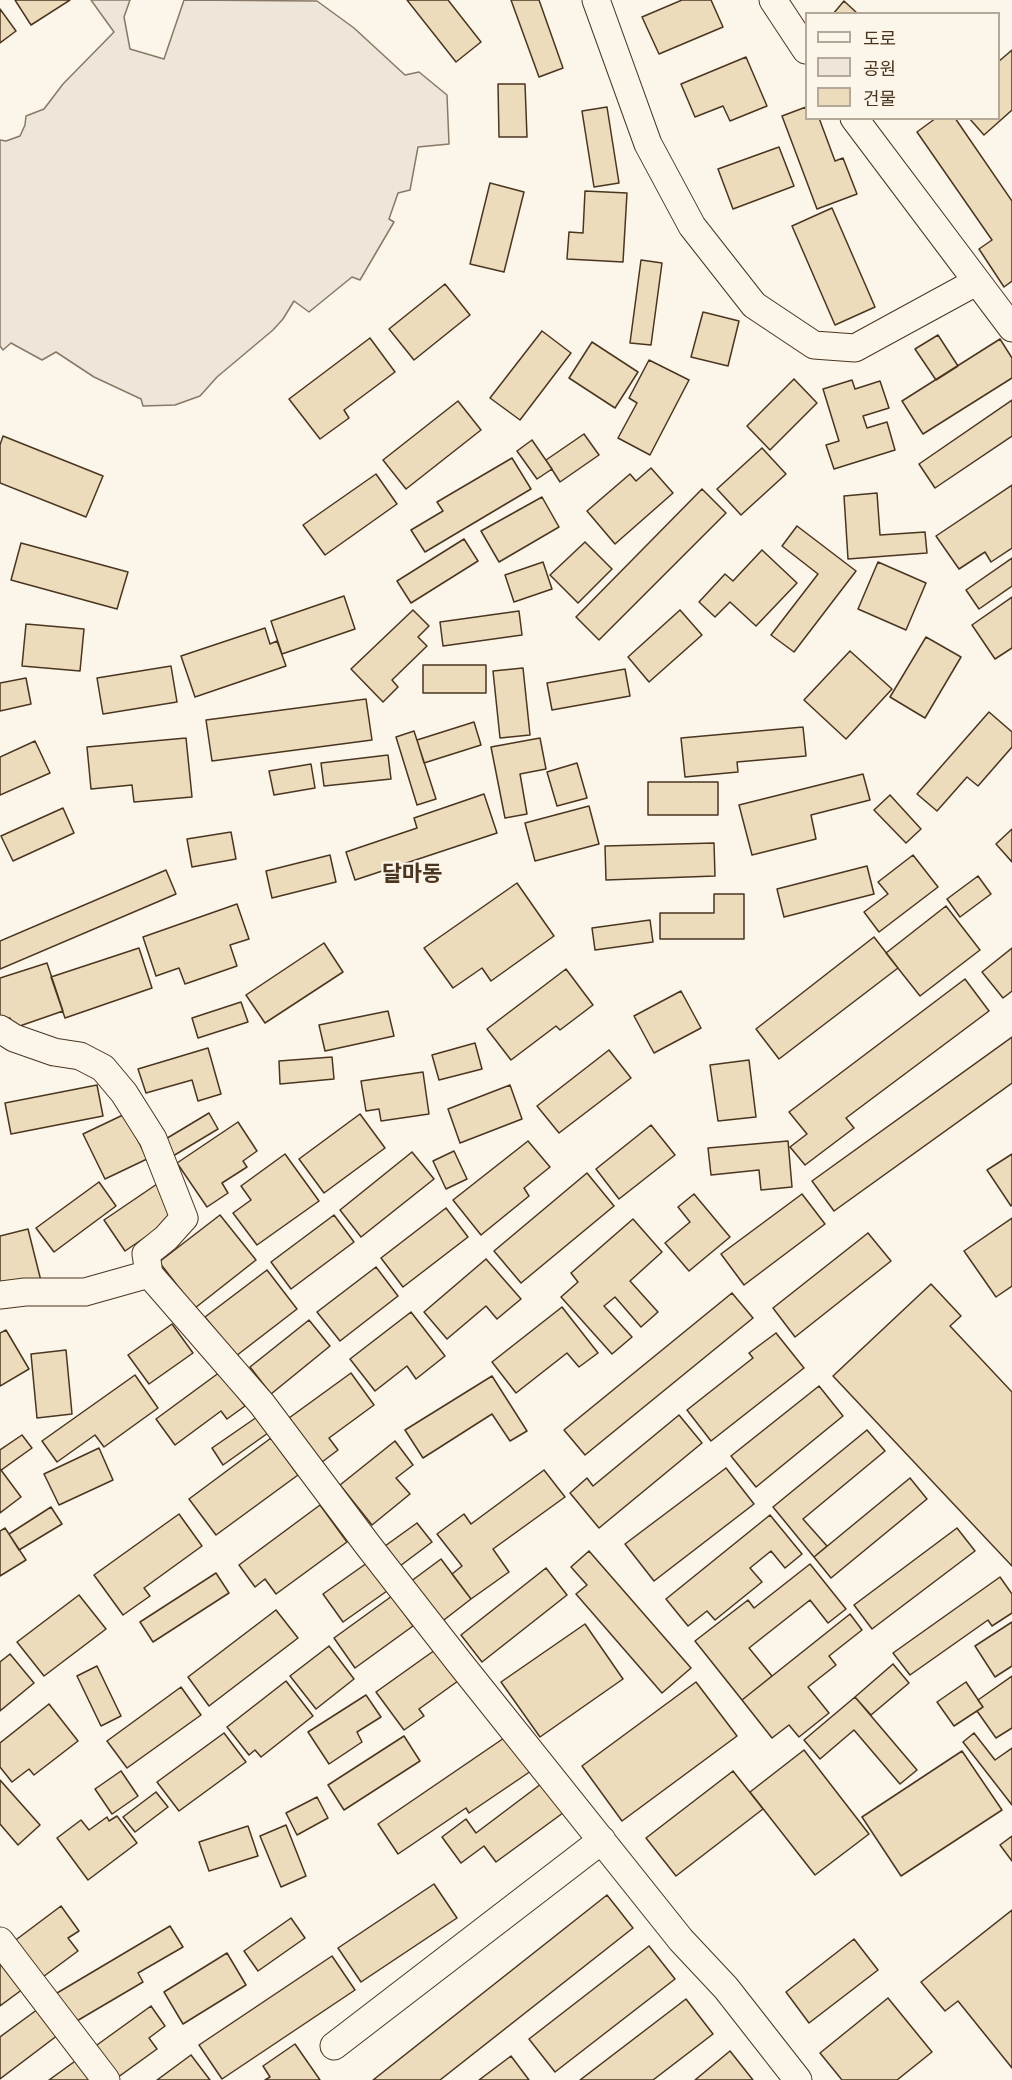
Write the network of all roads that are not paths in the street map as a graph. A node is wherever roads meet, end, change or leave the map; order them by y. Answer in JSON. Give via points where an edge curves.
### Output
{"nodes":[{"id":1,"x":596,"y":0,"type":"edge"},
{"id":2,"x":773,"y":0,"type":"edge"},
{"id":3,"x":805,"y":47,"type":"edge"},
{"id":4,"x":855,"y":120,"type":"edge"},
{"id":5,"x":975,"y":282,"type":"junction"},
{"id":6,"x":1012,"y":328,"type":"edge"},
{"id":7,"x":0,"y":1029,"type":"edge"},
{"id":8,"x":149,"y":1274,"type":"junction"},
{"id":9,"x":0,"y":1296,"type":"edge"},
{"id":10,"x":602,"y":1840,"type":"junction"},
{"id":11,"x":0,"y":1941,"type":"edge"},
{"id":12,"x":334,"y":2046,"type":"dead end"},
{"id":13,"x":106,"y":2080,"type":"edge"},
{"id":14,"x":798,"y":2080,"type":"edge"}],
"edges":[{"from":1,"to":5,"type":"street","via":[[648,144],[693,226],[754,305],[814,345],[855,348]]},
{"from":2,"to":3,"type":"street"},
{"from":4,"to":5,"type":"street"},
{"from":5,"to":6,"type":"street"},
{"from":7,"to":8,"type":"street","via":[[14,1038],[80,1056],[103,1068],[153,1139],[184,1218],[146,1254]]},
{"from":8,"to":9,"type":"street","via":[[85,1292]]},
{"from":8,"to":10,"type":"street","via":[[262,1404],[367,1544]]},
{"from":10,"to":12,"type":"street"},
{"from":10,"to":14,"type":"street"},
{"from":11,"to":13,"type":"street"}]}
